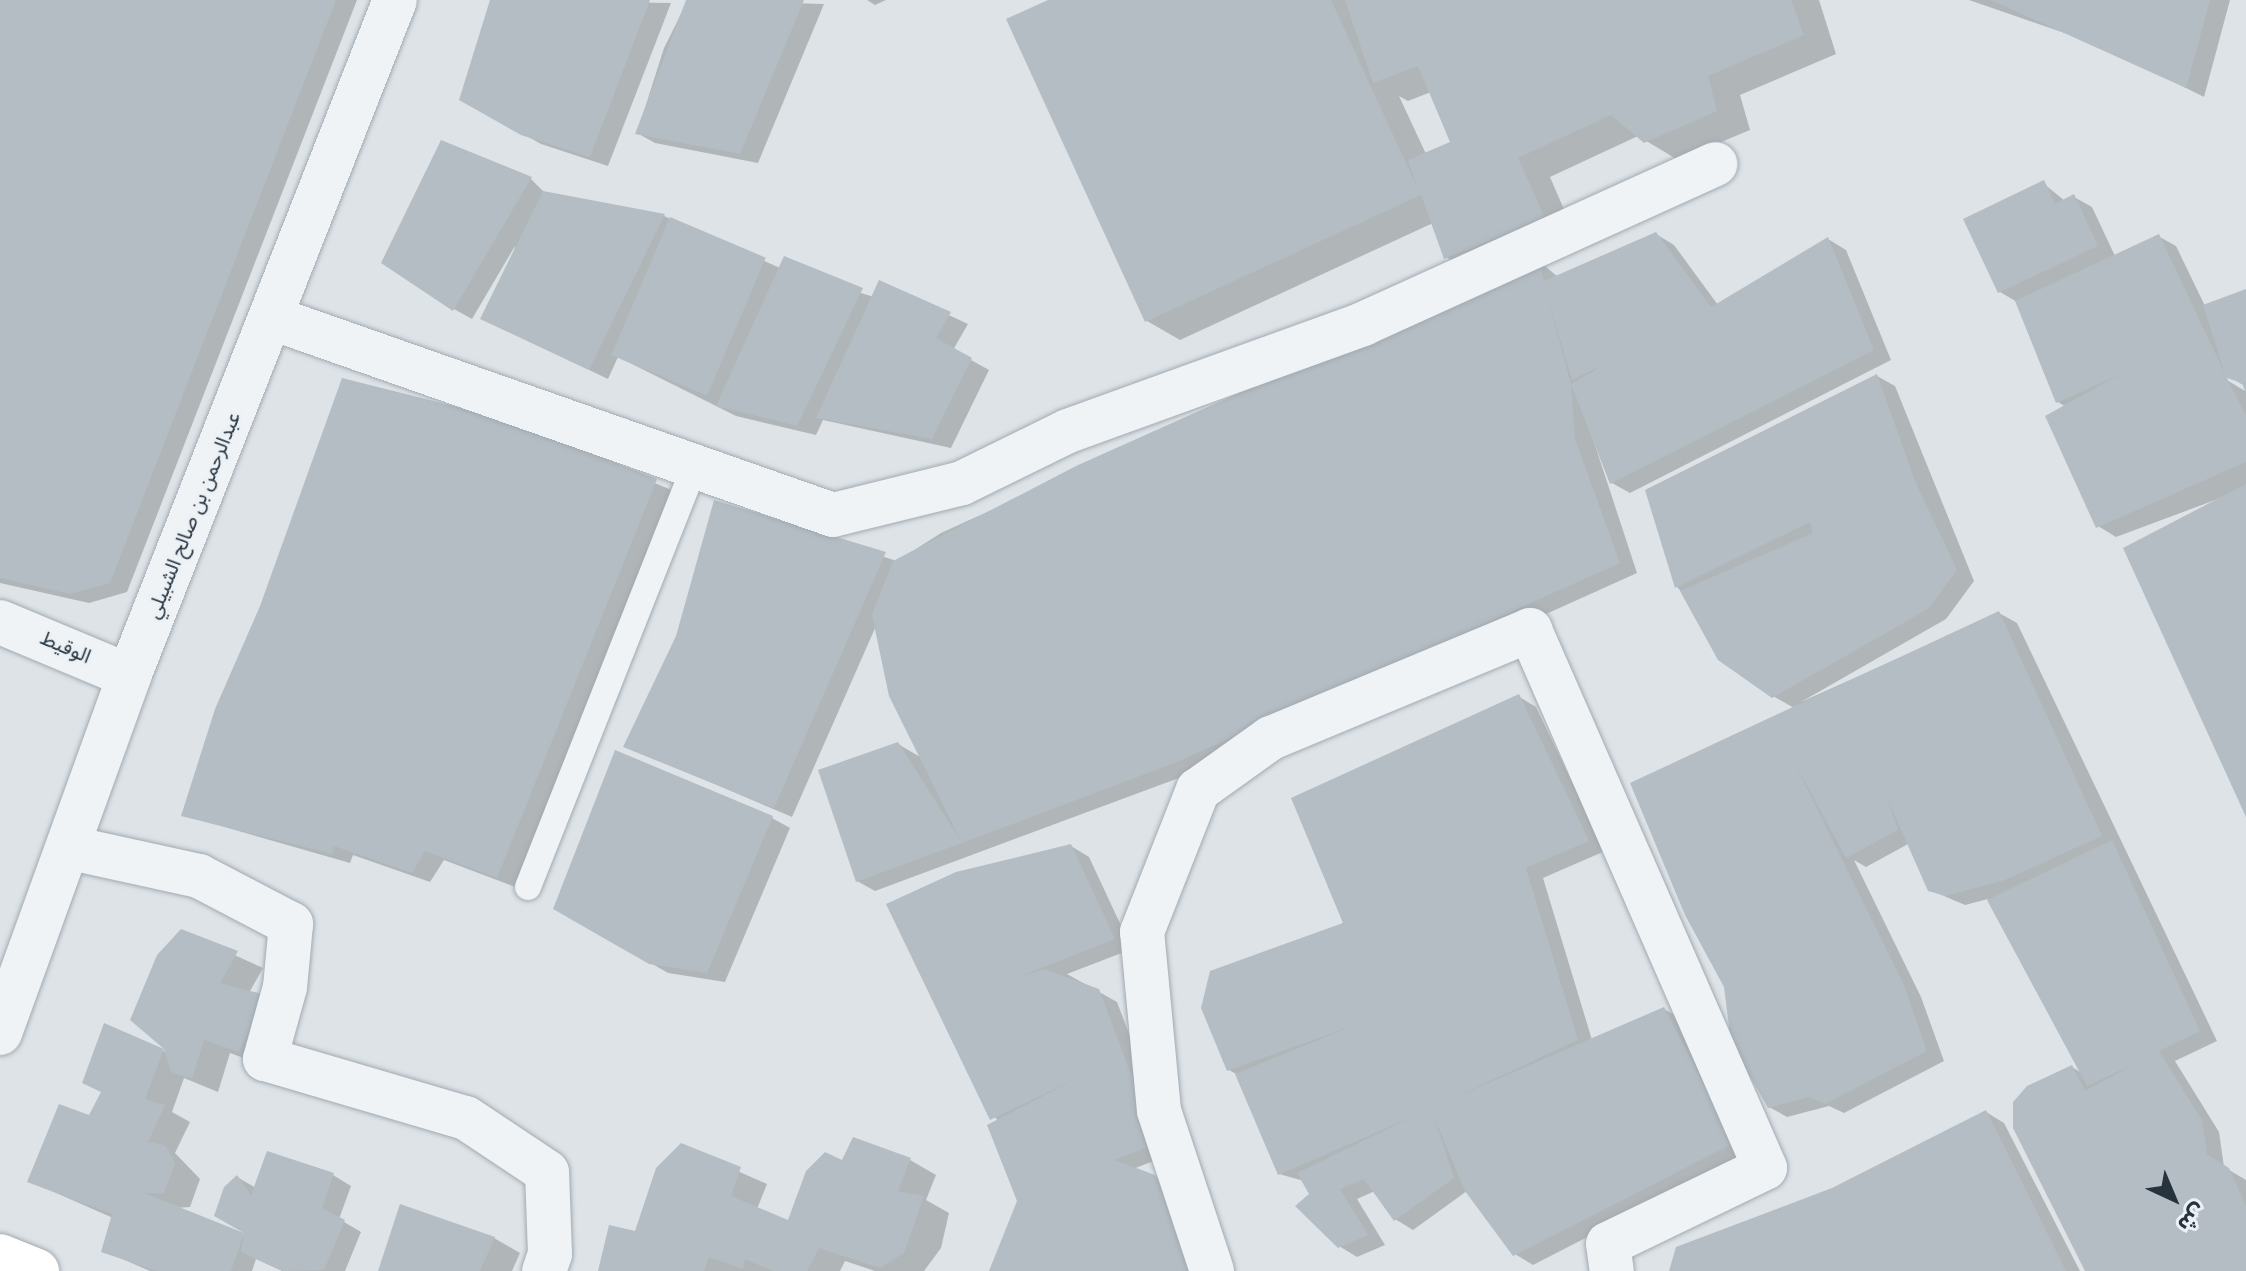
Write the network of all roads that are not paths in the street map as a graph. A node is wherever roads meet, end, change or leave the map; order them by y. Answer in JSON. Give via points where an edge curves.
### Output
{"nodes":[{"id":1,"x":395,"y":0,"type":"edge"},
{"id":2,"x":1715,"y":164,"type":"dead end"},
{"id":3,"x":275,"y":319,"type":"junction"},
{"id":4,"x":695,"y":466,"type":"junction"},
{"id":5,"x":0,"y":622,"type":"edge"},
{"id":6,"x":129,"y":676,"type":"junction"},
{"id":7,"x":71,"y":848,"type":"junction"},
{"id":8,"x":528,"y":887,"type":"dead end"},
{"id":9,"x":0,"y":1033,"type":"edge"},
{"id":10,"x":0,"y":1256,"type":"edge"},
{"id":11,"x":37,"y":1271,"type":"edge"},
{"id":12,"x":544,"y":1271,"type":"edge"},
{"id":13,"x":1212,"y":1271,"type":"edge"},
{"id":14,"x":1612,"y":1271,"type":"edge"}],
"edges":[{"from":1,"to":3,"type":"street","name":"عبدالرحمن بن صالح الشبيلي"},
{"from":2,"to":4,"type":"street","via":[[1363,324],[1068,431],[962,483],[833,515]]},
{"from":3,"to":4,"type":"street"},
{"from":3,"to":6,"type":"street","name":"عبدالرحمن بن صالح الشبيلي"},
{"from":4,"to":8,"type":"lane"},
{"from":5,"to":6,"type":"street","name":"الوقيط"},
{"from":6,"to":7,"type":"street","name":"عبدالرحمن بن صالح الشبيلي"},
{"from":7,"to":9,"type":"street","name":"عبدالرحمن بن صالح الشبيلي"},
{"from":7,"to":12,"type":"street","via":[[199,876],[291,924],[285,987],[265,1059],[466,1118],[547,1172],[550,1254]]},
{"from":10,"to":11,"type":"main road"},
{"from":13,"to":14,"type":"street","via":[[1159,1111],[1142,932],[1198,790],[1271,738],[1530,630],[1765,1168],[1608,1244]]}]}
